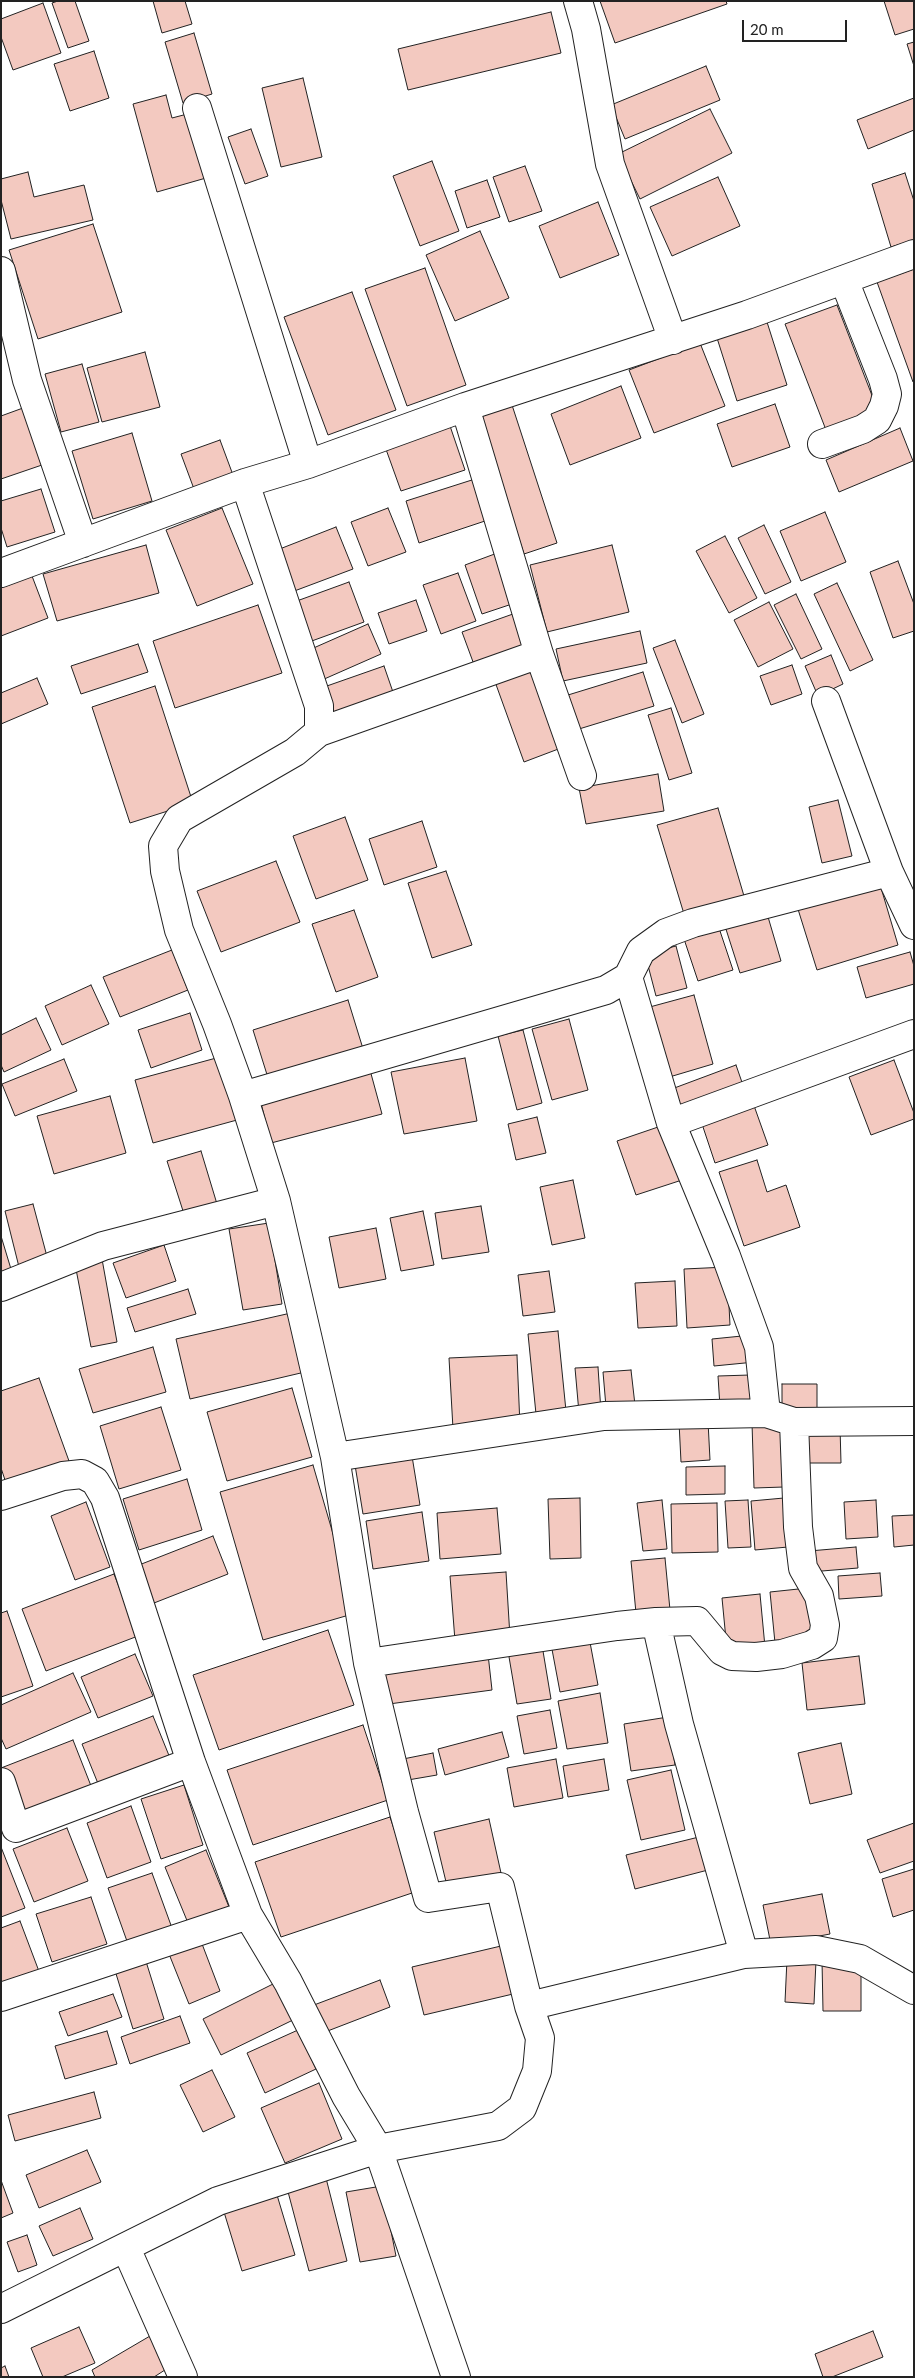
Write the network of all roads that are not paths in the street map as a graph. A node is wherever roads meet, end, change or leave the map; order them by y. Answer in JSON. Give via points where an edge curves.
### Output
{"nodes":[{"id":1,"x":578,"y":1,"type":"edge"},
{"id":2,"x":197,"y":108,"type":"dead end"},
{"id":3,"x":914,"y":254,"type":"edge"},
{"id":4,"x":2,"y":274,"type":"edge"},
{"id":5,"x":844,"y":280,"type":"junction"},
{"id":6,"x":673,"y":340,"type":"junction"},
{"id":7,"x":465,"y":407,"type":"junction"},
{"id":8,"x":822,"y":444,"type":"dead end"},
{"id":9,"x":308,"y":464,"type":"junction"},
{"id":10,"x":245,"y":483,"type":"junction"},
{"id":11,"x":83,"y":543,"type":"junction"},
{"id":12,"x":1,"y":572,"type":"edge"},
{"id":13,"x":539,"y":654,"type":"junction"},
{"id":14,"x":826,"y":701,"type":"dead end"},
{"id":15,"x":319,"y":732,"type":"junction"},
{"id":16,"x":582,"y":776,"type":"dead end"},
{"id":17,"x":888,"y":872,"type":"junction"},
{"id":18,"x":914,"y":925,"type":"edge"},
{"id":19,"x":628,"y":977,"type":"junction"},
{"id":20,"x":914,"y":1034,"type":"edge"},
{"id":21,"x":243,"y":1096,"type":"junction"},
{"id":22,"x":671,"y":1123,"type":"junction"},
{"id":23,"x":276,"y":1201,"type":"junction"},
{"id":24,"x":1,"y":1287,"type":"edge"},
{"id":25,"x":766,"y":1413,"type":"junction"},
{"id":26,"x":794,"y":1422,"type":"junction"},
{"id":27,"x":914,"y":1422,"type":"edge"},
{"id":28,"x":335,"y":1457,"type":"junction"},
{"id":29,"x":1,"y":1496,"type":"edge"},
{"id":30,"x":656,"y":1622,"type":"junction"},
{"id":31,"x":368,"y":1663,"type":"junction"},
{"id":32,"x":191,"y":1762,"type":"junction"},
{"id":33,"x":1,"y":1782,"type":"edge"},
{"id":34,"x":9,"y":1830,"type":"edge"},
{"id":35,"x":248,"y":1915,"type":"junction"},
{"id":36,"x":744,"y":1954,"type":"junction"},
{"id":37,"x":914,"y":1991,"type":"edge"},
{"id":38,"x":1,"y":1997,"type":"edge"},
{"id":39,"x":529,"y":2006,"type":"junction"},
{"id":40,"x":378,"y":2149,"type":"junction"},
{"id":41,"x":126,"y":2248,"type":"junction"},
{"id":42,"x":1,"y":2309,"type":"edge"},
{"id":43,"x":183,"y":2377,"type":"edge"},
{"id":44,"x":456,"y":2377,"type":"edge"}],
"edges":[{"from":1,"to":6,"type":"street","via":[[610,164]]},
{"from":2,"to":9,"type":"street"},
{"from":3,"to":5,"type":"street"},
{"from":4,"to":11,"type":"street","via":[[27,380]]},
{"from":5,"to":6,"type":"street"},
{"from":5,"to":8,"type":"street","via":[[887,394],[877,420],[863,429]]},
{"from":6,"to":7,"type":"street"},
{"from":7,"to":9,"type":"street"},
{"from":7,"to":13,"type":"street"},
{"from":9,"to":10,"type":"street"},
{"from":10,"to":11,"type":"street"},
{"from":10,"to":15,"type":"street","via":[[319,706]]},
{"from":11,"to":12,"type":"street"},
{"from":13,"to":15,"type":"street"},
{"from":13,"to":16,"type":"street"},
{"from":14,"to":17,"type":"street"},
{"from":15,"to":21,"type":"street","via":[[295,752],[179,818],[164,846],[179,930],[218,1024]]},
{"from":17,"to":18,"type":"street"},
{"from":17,"to":19,"type":"street","via":[[666,933],[641,950]]},
{"from":19,"to":21,"type":"street","via":[[606,990]]},
{"from":19,"to":22,"type":"street"},
{"from":20,"to":22,"type":"street"},
{"from":21,"to":23,"type":"street"},
{"from":22,"to":25,"type":"street","via":[[726,1256],[759,1347]]},
{"from":23,"to":24,"type":"street","via":[[103,1246]]},
{"from":23,"to":28,"type":"street"},
{"from":25,"to":26,"type":"street"},
{"from":25,"to":28,"type":"street","via":[[604,1416]]},
{"from":26,"to":27,"type":"street"},
{"from":26,"to":30,"type":"street","via":[[803,1568],[819,1596],[825,1625],[824,1638],[782,1654],[732,1656],[722,1651],[697,1621]]},
{"from":28,"to":31,"type":"street"},
{"from":29,"to":32,"type":"street","via":[[63,1476],[82,1474],[95,1482],[105,1498]]},
{"from":30,"to":31,"type":"street"},
{"from":30,"to":36,"type":"street","via":[[679,1724]]},
{"from":31,"to":39,"type":"street","via":[[428,1898],[500,1887]]},
{"from":32,"to":34,"type":"street"},
{"from":32,"to":35,"type":"street"},
{"from":33,"to":34,"type":"street"},
{"from":35,"to":38,"type":"street"},
{"from":35,"to":40,"type":"street"},
{"from":36,"to":37,"type":"street","via":[[816,1950],[860,1959]]},
{"from":36,"to":39,"type":"street"},
{"from":39,"to":40,"type":"street","via":[[540,2038],[537,2071],[522,2108],[498,2126]]},
{"from":40,"to":41,"type":"street","via":[[218,2201]]},
{"from":40,"to":44,"type":"street"},
{"from":41,"to":42,"type":"street"},
{"from":41,"to":43,"type":"street"}]}
